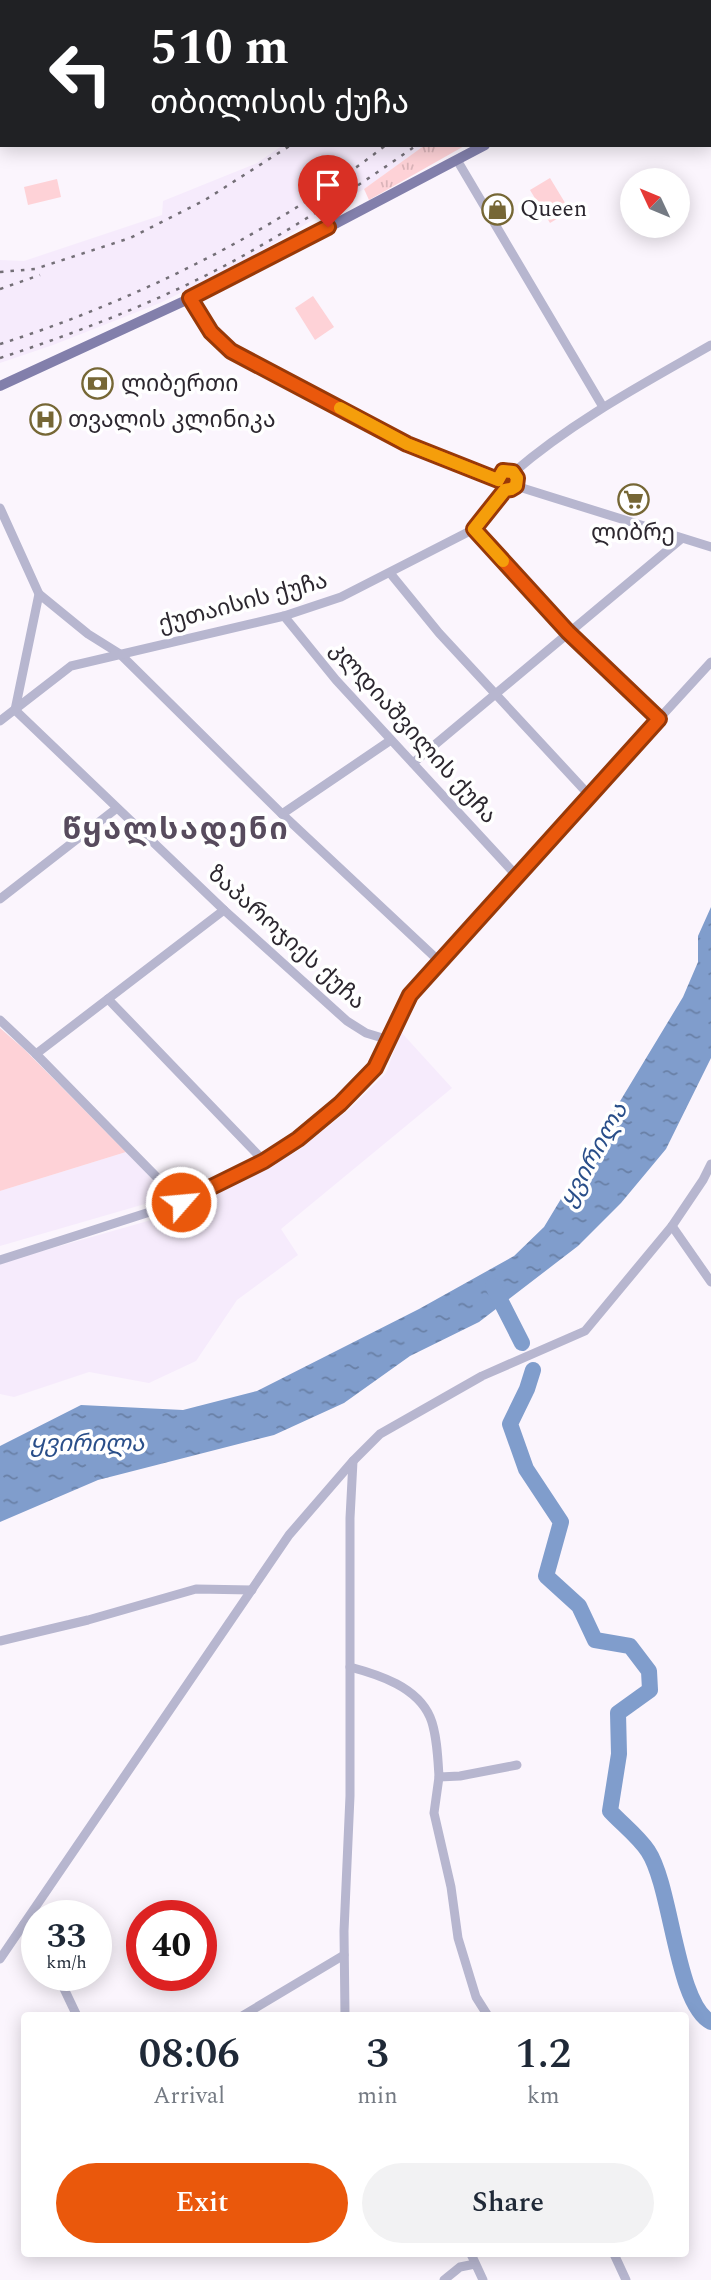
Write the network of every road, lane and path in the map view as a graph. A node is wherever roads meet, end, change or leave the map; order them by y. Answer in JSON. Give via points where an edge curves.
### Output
{"nodes":[{"id":1,"x":481,"y":147,"type":"edge"},
{"id":2,"x":457,"y":160,"type":"junction"},
{"id":3,"x":190,"y":298,"type":"junction"},
{"id":4,"x":711,"y":345,"type":"edge"},
{"id":5,"x":0,"y":386,"type":"edge"},
{"id":6,"x":603,"y":407,"type":"junction"},
{"id":7,"x":513,"y":472,"type":"junction"},
{"id":8,"x":498,"y":480,"type":"junction"},
{"id":9,"x":516,"y":486,"type":"junction"},
{"id":10,"x":505,"y":490,"type":"junction"},
{"id":11,"x":0,"y":508,"type":"edge"},
{"id":12,"x":474,"y":529,"type":"junction"},
{"id":13,"x":681,"y":539,"type":"junction"},
{"id":14,"x":711,"y":547,"type":"edge"},
{"id":15,"x":390,"y":573,"type":"junction"},
{"id":16,"x":40,"y":594,"type":"junction"},
{"id":17,"x":284,"y":616,"type":"junction"},
{"id":18,"x":568,"y":632,"type":"junction"},
{"id":19,"x":120,"y":654,"type":"junction"},
{"id":20,"x":711,"y":662,"type":"edge"},
{"id":21,"x":494,"y":694,"type":"junction"},
{"id":22,"x":15,"y":710,"type":"junction"},
{"id":23,"x":659,"y":719,"type":"junction"},
{"id":24,"x":0,"y":721,"type":"edge"},
{"id":25,"x":391,"y":740,"type":"junction"},
{"id":26,"x":413,"y":763,"type":"junction"},
{"id":27,"x":589,"y":795,"type":"junction"},
{"id":28,"x":117,"y":808,"type":"junction"},
{"id":29,"x":282,"y":814,"type":"junction"},
{"id":30,"x":516,"y":875,"type":"junction"},
{"id":31,"x":0,"y":899,"type":"edge"},
{"id":32,"x":224,"y":910,"type":"junction"},
{"id":33,"x":439,"y":961,"type":"junction"},
{"id":34,"x":108,"y":999,"type":"junction"},
{"id":35,"x":0,"y":1020,"type":"edge"},
{"id":36,"x":389,"y":1040,"type":"junction"},
{"id":37,"x":36,"y":1054,"type":"junction"},
{"id":38,"x":264,"y":1161,"type":"junction"},
{"id":39,"x":711,"y":1164,"type":"edge"},
{"id":40,"x":181,"y":1202,"type":"junction"},
{"id":41,"x":671,"y":1226,"type":"junction"},
{"id":42,"x":0,"y":1260,"type":"edge"},
{"id":43,"x":711,"y":1282,"type":"edge"},
{"id":44,"x":353,"y":1461,"type":"junction"},
{"id":45,"x":252,"y":1590,"type":"junction"},
{"id":46,"x":0,"y":1641,"type":"edge"},
{"id":47,"x":350,"y":1667,"type":"junction"},
{"id":48,"x":517,"y":1765,"type":"dead end"},
{"id":49,"x":439,"y":1777,"type":"junction"},
{"id":50,"x":40,"y":1900,"type":"edge"},
{"id":51,"x":21,"y":1928,"type":"edge"},
{"id":52,"x":344,"y":1955,"type":"junction"},
{"id":53,"x":0,"y":1959,"type":"edge"},
{"id":54,"x":65,"y":1991,"type":"edge"},
{"id":55,"x":75,"y":2012,"type":"edge"},
{"id":56,"x":249,"y":2012,"type":"edge"},
{"id":57,"x":345,"y":2012,"type":"edge"},
{"id":58,"x":485,"y":2012,"type":"edge"},
{"id":59,"x":472,"y":2257,"type":"edge"},
{"id":60,"x":615,"y":2257,"type":"edge"},
{"id":61,"x":475,"y":2264,"type":"junction"},
{"id":62,"x":444,"y":2280,"type":"edge"},
{"id":63,"x":483,"y":2280,"type":"edge"},
{"id":64,"x":625,"y":2280,"type":"edge"}],
"edges":[{"from":1,"to":2,"type":"main road"},
{"from":2,"to":3,"type":"main road"},
{"from":2,"to":6,"type":"street"},
{"from":3,"to":5,"type":"main road"},
{"from":3,"to":8,"type":"street","via":[[211,332],[231,351],[407,444]]},
{"from":4,"to":6,"type":"street"},
{"from":6,"to":7,"type":"street"},
{"from":7,"to":8,"type":"street","via":[[503,471]]},
{"from":7,"to":9,"type":"street"},
{"from":8,"to":10,"type":"street"},
{"from":9,"to":10,"type":"street"},
{"from":9,"to":13,"type":"street"},
{"from":10,"to":12,"type":"street","name":"ქუთაისის ქუჩა"},
{"from":11,"to":16,"type":"street"},
{"from":12,"to":15,"type":"street","name":"ქუთაისის ქუჩა"},
{"from":12,"to":18,"type":"street"},
{"from":13,"to":14,"type":"street"},
{"from":13,"to":18,"type":"street"},
{"from":15,"to":17,"type":"street","name":"ქუთაისის ქუჩა","via":[[341,597]]},
{"from":15,"to":21,"type":"street"},
{"from":16,"to":19,"type":"street"},
{"from":16,"to":22,"type":"street"},
{"from":17,"to":19,"type":"street","name":"ქუთაისის ქუჩა"},
{"from":17,"to":25,"type":"street","name":"კლდიაშვილის ქუჩა"},
{"from":18,"to":21,"type":"street"},
{"from":18,"to":23,"type":"street"},
{"from":19,"to":22,"type":"street","name":"ქუთაისის ქუჩა","via":[[71,666]]},
{"from":19,"to":29,"type":"street"},
{"from":20,"to":23,"type":"street"},
{"from":21,"to":26,"type":"street"},
{"from":21,"to":27,"type":"street"},
{"from":22,"to":24,"type":"street","name":"ქუთაისის ქუჩა"},
{"from":22,"to":28,"type":"street","name":"ზაპაროჯიეს ქუჩა"},
{"from":23,"to":27,"type":"street"},
{"from":25,"to":26,"type":"street","name":"კლდიაშვილის ქუჩა"},
{"from":25,"to":29,"type":"street"},
{"from":26,"to":30,"type":"street","name":"კლდიაშვილის ქუჩა"},
{"from":27,"to":30,"type":"street"},
{"from":28,"to":31,"type":"street"},
{"from":28,"to":32,"type":"street","name":"ზაპაროჯიეს ქუჩა"},
{"from":29,"to":33,"type":"street"},
{"from":30,"to":33,"type":"street"},
{"from":32,"to":34,"type":"street"},
{"from":32,"to":36,"type":"street","name":"ზაპაროჯიეს ქუჩა","via":[[347,1021]]},
{"from":33,"to":36,"type":"street","via":[[410,995]]},
{"from":34,"to":37,"type":"street"},
{"from":34,"to":38,"type":"street"},
{"from":35,"to":37,"type":"street"},
{"from":36,"to":38,"type":"street","via":[[375,1068],[340,1104]]},
{"from":37,"to":40,"type":"street"},
{"from":38,"to":40,"type":"street"},
{"from":39,"to":41,"type":"street"},
{"from":40,"to":42,"type":"street"},
{"from":41,"to":43,"type":"street"},
{"from":41,"to":44,"type":"street","via":[[585,1331],[482,1376],[380,1434]]},
{"from":44,"to":45,"type":"street","via":[[289,1535]]},
{"from":44,"to":47,"type":"street"},
{"from":45,"to":46,"type":"street","via":[[196,1589]]},
{"from":45,"to":50,"type":"street"},
{"from":47,"to":49,"type":"street","via":[[380,1675],[416,1696],[431,1718]]},
{"from":47,"to":52,"type":"street"},
{"from":48,"to":49,"type":"street"},
{"from":49,"to":58,"type":"street","via":[[434,1813],[458,1938],[476,1997]]},
{"from":51,"to":53,"type":"street"},
{"from":52,"to":56,"type":"street"},
{"from":52,"to":57,"type":"street"},
{"from":54,"to":55,"type":"street"},
{"from":59,"to":61,"type":"street"},
{"from":60,"to":64,"type":"street"},
{"from":61,"to":62,"type":"street","via":[[460,2267]]},
{"from":61,"to":63,"type":"street"}]}
